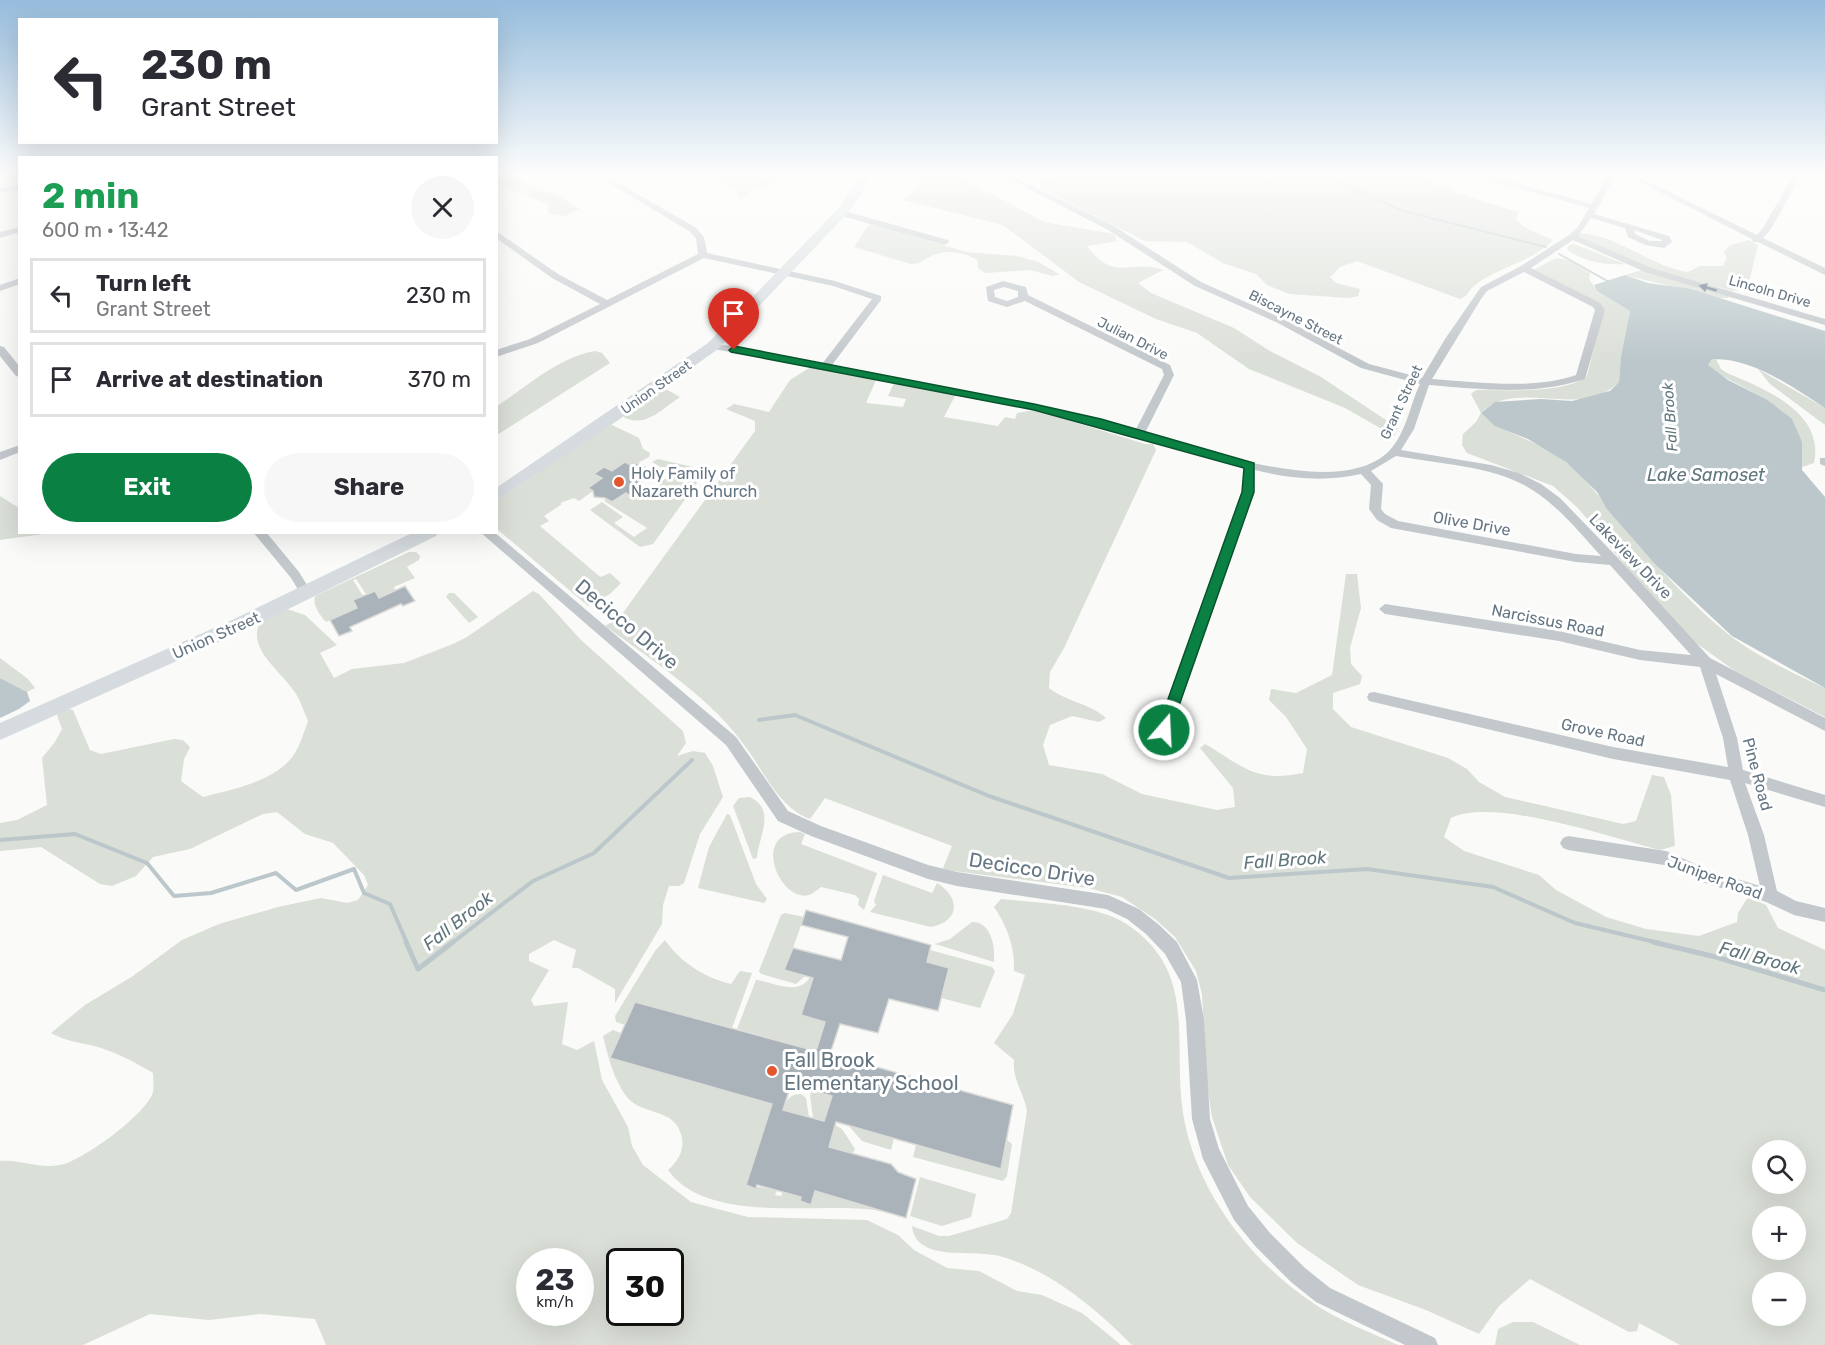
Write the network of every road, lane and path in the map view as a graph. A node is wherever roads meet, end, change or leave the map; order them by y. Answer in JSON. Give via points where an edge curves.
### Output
{"nodes":[{"id":1,"x":500,"y":237,"type":"edge"},
{"id":2,"x":700,"y":237,"type":"edge"},
{"id":3,"x":819,"y":237,"type":"edge"},
{"id":4,"x":926,"y":237,"type":"edge"},
{"id":5,"x":1125,"y":237,"type":"edge"},
{"id":6,"x":1572,"y":237,"type":"joint"},
{"id":7,"x":1750,"y":237,"type":"edge"},
{"id":8,"x":1759,"y":237,"type":"edge"},
{"id":9,"x":1756,"y":240,"type":"junction"},
{"id":10,"x":945,"y":242,"type":"dead end"},
{"id":11,"x":703,"y":255,"type":"junction"},
{"id":12,"x":1524,"y":268,"type":"junction"},
{"id":13,"x":786,"y":272,"type":"junction"},
{"id":14,"x":1825,"y":273,"type":"edge"},
{"id":15,"x":18,"y":283,"type":"edge"},
{"id":16,"x":0,"y":288,"type":"edge"},
{"id":17,"x":1024,"y":297,"type":"dead end"},
{"id":18,"x":606,"y":303,"type":"junction"},
{"id":19,"x":1825,"y":322,"type":"edge"},
{"id":20,"x":713,"y":346,"type":"junction"},
{"id":21,"x":0,"y":348,"type":"edge"},
{"id":22,"x":498,"y":353,"type":"edge"},
{"id":23,"x":826,"y":366,"type":"junction"},
{"id":24,"x":18,"y":371,"type":"edge"},
{"id":25,"x":1425,"y":382,"type":"junction"},
{"id":26,"x":1139,"y":434,"type":"junction"},
{"id":27,"x":18,"y":449,"type":"edge"},
{"id":28,"x":1393,"y":452,"type":"junction"},
{"id":29,"x":0,"y":456,"type":"edge"},
{"id":30,"x":1250,"y":465,"type":"junction"},
{"id":31,"x":1363,"y":470,"type":"junction"},
{"id":32,"x":498,"y":495,"type":"edge"},
{"id":33,"x":261,"y":534,"type":"edge"},
{"id":34,"x":426,"y":534,"type":"edge"},
{"id":35,"x":488,"y":534,"type":"edge"},
{"id":36,"x":1614,"y":561,"type":"junction"},
{"id":37,"x":306,"y":593,"type":"junction"},
{"id":38,"x":1385,"y":609,"type":"dead end"},
{"id":39,"x":1705,"y":662,"type":"junction"},
{"id":40,"x":1374,"y":697,"type":"dead end"},
{"id":41,"x":1825,"y":724,"type":"edge"},
{"id":42,"x":1164,"y":730,"type":"dead end"},
{"id":43,"x":0,"y":732,"type":"edge"},
{"id":44,"x":1737,"y":776,"type":"junction"},
{"id":45,"x":1825,"y":801,"type":"edge"},
{"id":46,"x":1568,"y":843,"type":"dead end"},
{"id":47,"x":1770,"y":896,"type":"junction"},
{"id":48,"x":1823,"y":915,"type":"dead end"},
{"id":49,"x":1428,"y":1345,"type":"edge"}],
"edges":[{"from":1,"to":18,"type":"street","via":[[555,276]]},
{"from":2,"to":11,"type":"street"},
{"from":3,"to":13,"type":"street","name":"Union Street"},
{"from":4,"to":10,"type":"street"},
{"from":5,"to":25,"type":"street","name":"Biscayne Street","via":[[1198,284],[1281,321],[1346,358],[1398,377]]},
{"from":6,"to":12,"type":"street","name":"Grant Street"},
{"from":19,"to":6,"type":"street","name":"Lincoln Drive","one_way":true,"via":[[1648,270]]},
{"from":7,"to":9,"type":"street"},
{"from":8,"to":9,"type":"street"},
{"from":9,"to":14,"type":"street"},
{"from":11,"to":13,"type":"street"},
{"from":11,"to":18,"type":"street"},
{"from":12,"to":25,"type":"street","name":"Grant Street","via":[[1477,297]]},
{"from":12,"to":25,"type":"street","name":"Biscayne Street","via":[[1587,299],[1600,310],[1581,377],[1506,387]]},
{"from":13,"to":20,"type":"street","name":"Union Street"},
{"from":13,"to":23,"type":"street","via":[[879,299]]},
{"from":15,"to":16,"type":"street"},
{"from":17,"to":26,"type":"street","name":"Julian Drive","via":[[1166,367],[1169,375],[1165,388]]},
{"from":18,"to":22,"type":"street","via":[[534,341]]},
{"from":20,"to":23,"type":"street","name":"Grant Street"},
{"from":20,"to":32,"type":"street","name":"Union Street"},
{"from":21,"to":24,"type":"street"},
{"from":23,"to":26,"type":"street","name":"Grant Street","via":[[1034,407]]},
{"from":25,"to":28,"type":"street","name":"Grant Street","via":[[1402,441]]},
{"from":26,"to":30,"type":"street","name":"Grant Street"},
{"from":27,"to":29,"type":"street"},
{"from":28,"to":31,"type":"street","name":"Grant Street"},
{"from":28,"to":36,"type":"street","name":"Lakeview Drive","via":[[1515,476],[1556,501]]},
{"from":30,"to":31,"type":"street","name":"Grant Street","via":[[1297,474]]},
{"from":30,"to":42,"type":"street","via":[[1248,492]]},
{"from":31,"to":36,"type":"street","name":"Olive Drive","via":[[1377,484],[1374,509],[1395,525],[1576,558]]},
{"from":33,"to":37,"type":"street"},
{"from":34,"to":37,"type":"street","name":"Union Street"},
{"from":35,"to":49,"type":"street","name":"Decicco Drive","via":[[731,741],[783,816],[928,872],[1108,902],[1152,929],[1171,948],[1189,980],[1201,1119],[1210,1152],[1241,1213],[1298,1275],[1323,1295]]},
{"from":36,"to":39,"type":"street","name":"Lakeview Drive"},
{"from":37,"to":43,"type":"street","name":"Union Street"},
{"from":38,"to":39,"type":"street","name":"Narcissus Road","via":[[1559,636],[1640,655]]},
{"from":39,"to":41,"type":"street","name":"Lakeview Drive"},
{"from":39,"to":44,"type":"street","name":"Pine Road","via":[[1730,738]]},
{"from":40,"to":44,"type":"street","name":"Grove Road","via":[[1613,753]]},
{"from":44,"to":45,"type":"street","name":"Grove Road"},
{"from":44,"to":47,"type":"street","name":"Pine Road"},
{"from":46,"to":47,"type":"street","name":"Juniper Road","via":[[1666,858],[1708,877]]},
{"from":47,"to":48,"type":"street","name":"Juniper Road","via":[[1794,908]]}]}
